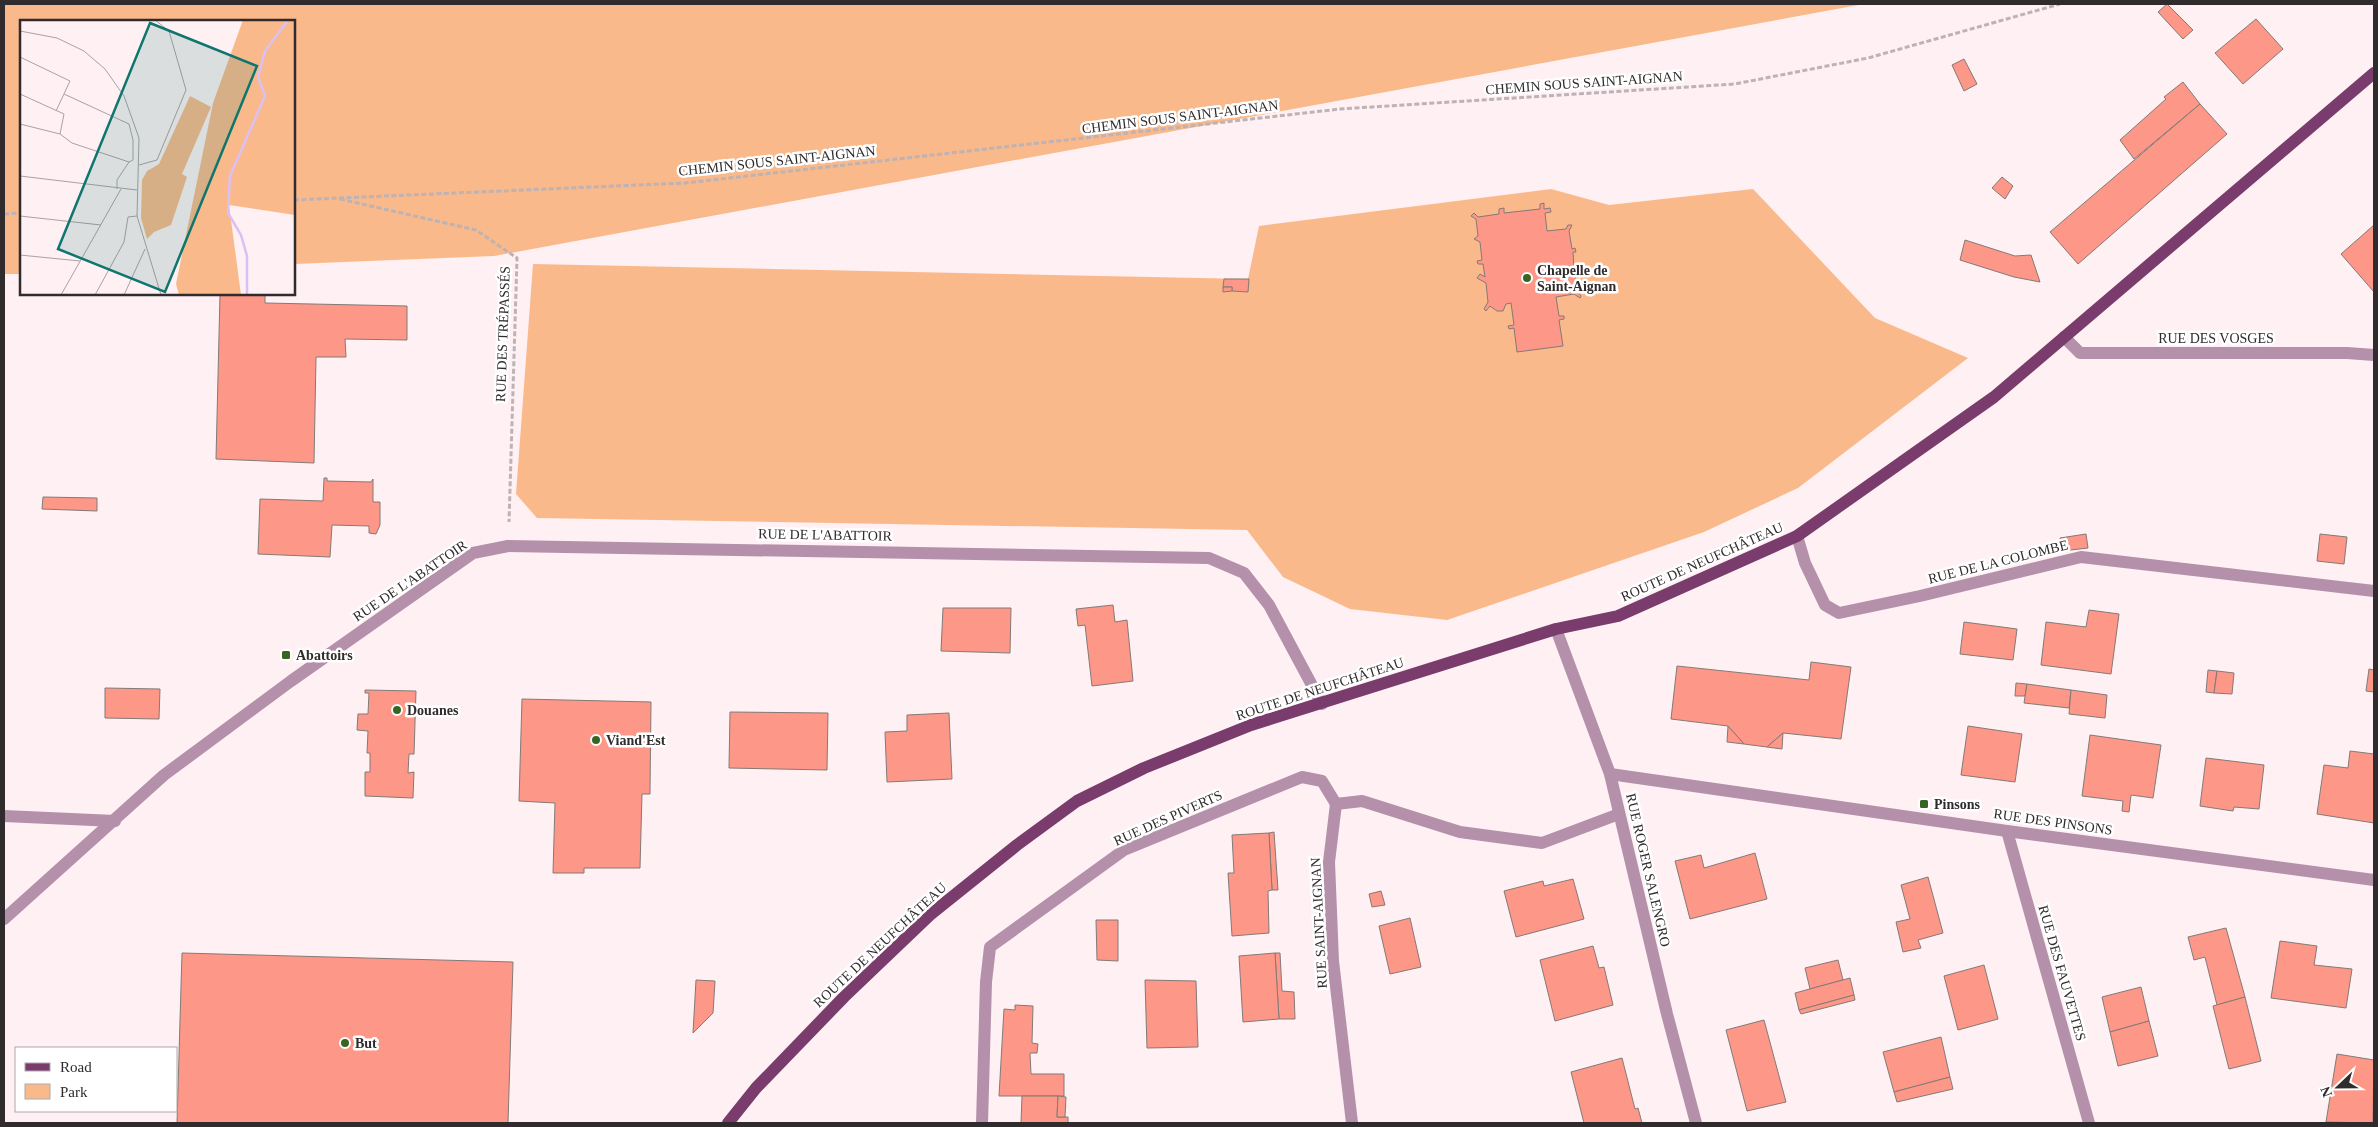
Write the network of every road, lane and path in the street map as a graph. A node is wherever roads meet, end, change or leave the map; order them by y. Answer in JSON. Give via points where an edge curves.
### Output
{"nodes":[{"id":1,"x":2060,"y":4,"type":"edge"},
{"id":2,"x":2374,"y":73,"type":"edge"},
{"id":3,"x":335,"y":198,"type":"junction"},
{"id":4,"x":295,"y":200,"type":"edge"},
{"id":5,"x":20,"y":212,"type":"edge"},
{"id":6,"x":4,"y":214,"type":"edge"},
{"id":7,"x":2064,"y":337,"type":"junction"},
{"id":8,"x":2374,"y":354,"type":"edge"},
{"id":9,"x":1797,"y":536,"type":"junction"},
{"id":10,"x":508,"y":546,"type":"junction"},
{"id":11,"x":2374,"y":591,"type":"edge"},
{"id":12,"x":1556,"y":629,"type":"junction"},
{"id":13,"x":1322,"y":704,"type":"junction"},
{"id":14,"x":1610,"y":774,"type":"junction"},
{"id":15,"x":1336,"y":804,"type":"junction"},
{"id":16,"x":1619,"y":814,"type":"junction"},
{"id":17,"x":4,"y":816,"type":"edge"},
{"id":18,"x":116,"y":821,"type":"junction"},
{"id":19,"x":2007,"y":831,"type":"junction"},
{"id":20,"x":2374,"y":880,"type":"edge"},
{"id":21,"x":4,"y":919,"type":"edge"},
{"id":22,"x":728,"y":1123,"type":"edge"},
{"id":23,"x":982,"y":1123,"type":"edge"},
{"id":24,"x":1352,"y":1123,"type":"edge"},
{"id":25,"x":1696,"y":1123,"type":"edge"},
{"id":26,"x":2089,"y":1123,"type":"edge"}],
"edges":[{"from":1,"to":3,"type":"path","name":"CHEMIN SOUS SAINT-AIGNAN","via":[[1868,58],[1735,84],[1340,109],[685,183]]},
{"from":2,"to":7,"type":"main road","name":"ROUTE DE NEUFCHÂTEAU"},
{"from":3,"to":4,"type":"path","name":"CHEMIN SOUS SAINT-AIGNAN"},
{"from":3,"to":10,"type":"path","name":"RUE DES TRÉPASSÉS","via":[[476,230],[517,258]]},
{"from":5,"to":6,"type":"path"},
{"from":7,"to":8,"type":"street","name":"RUE DES VOSGES","via":[[2080,353]]},
{"from":7,"to":9,"type":"main road","name":"ROUTE DE NEUFCHÂTEAU","via":[[1994,397]]},
{"from":9,"to":11,"type":"street","name":"RUE DE LA COLOMBE","via":[[1805,563],[1825,605],[1839,613],[2081,557]]},
{"from":9,"to":12,"type":"main road","name":"ROUTE DE NEUFCHÂTEAU","via":[[1618,616]]},
{"from":10,"to":13,"type":"street","name":"RUE DE L'ABATTOIR","via":[[1209,558],[1244,573],[1269,605]]},
{"from":10,"to":18,"type":"street","name":"RUE DE L'ABATTOIR","via":[[474,553],[291,681],[164,775]]},
{"from":12,"to":13,"type":"main road","name":"ROUTE DE NEUFCHÂTEAU"},
{"from":12,"to":14,"type":"street","name":"RUE ROGER SALENGRO"},
{"from":13,"to":22,"type":"main road","name":"ROUTE DE NEUFCHÂTEAU","via":[[1234,732],[1144,768],[1077,801],[931,914],[844,997],[756,1088]]},
{"from":14,"to":16,"type":"street","name":"RUE ROGER SALENGRO"},
{"from":14,"to":19,"type":"street","name":"RUE DES PINSONS"},
{"from":15,"to":16,"type":"street","via":[[1362,801],[1460,832],[1542,843]]},
{"from":15,"to":23,"type":"street","name":"RUE DES PIVERTS","via":[[1322,781],[1302,777],[1124,850],[990,948]]},
{"from":15,"to":24,"type":"street","name":"RUE SAINT-AIGNAN","via":[[1329,862],[1334,961]]},
{"from":16,"to":25,"type":"street","name":"RUE ROGER SALENGRO"},
{"from":17,"to":18,"type":"street"},
{"from":18,"to":21,"type":"street","name":"RUE DE L'ABATTOIR"},
{"from":19,"to":20,"type":"street","name":"RUE DES PINSONS"},
{"from":19,"to":26,"type":"street","name":"RUE DES FAUVETTES"}]}
